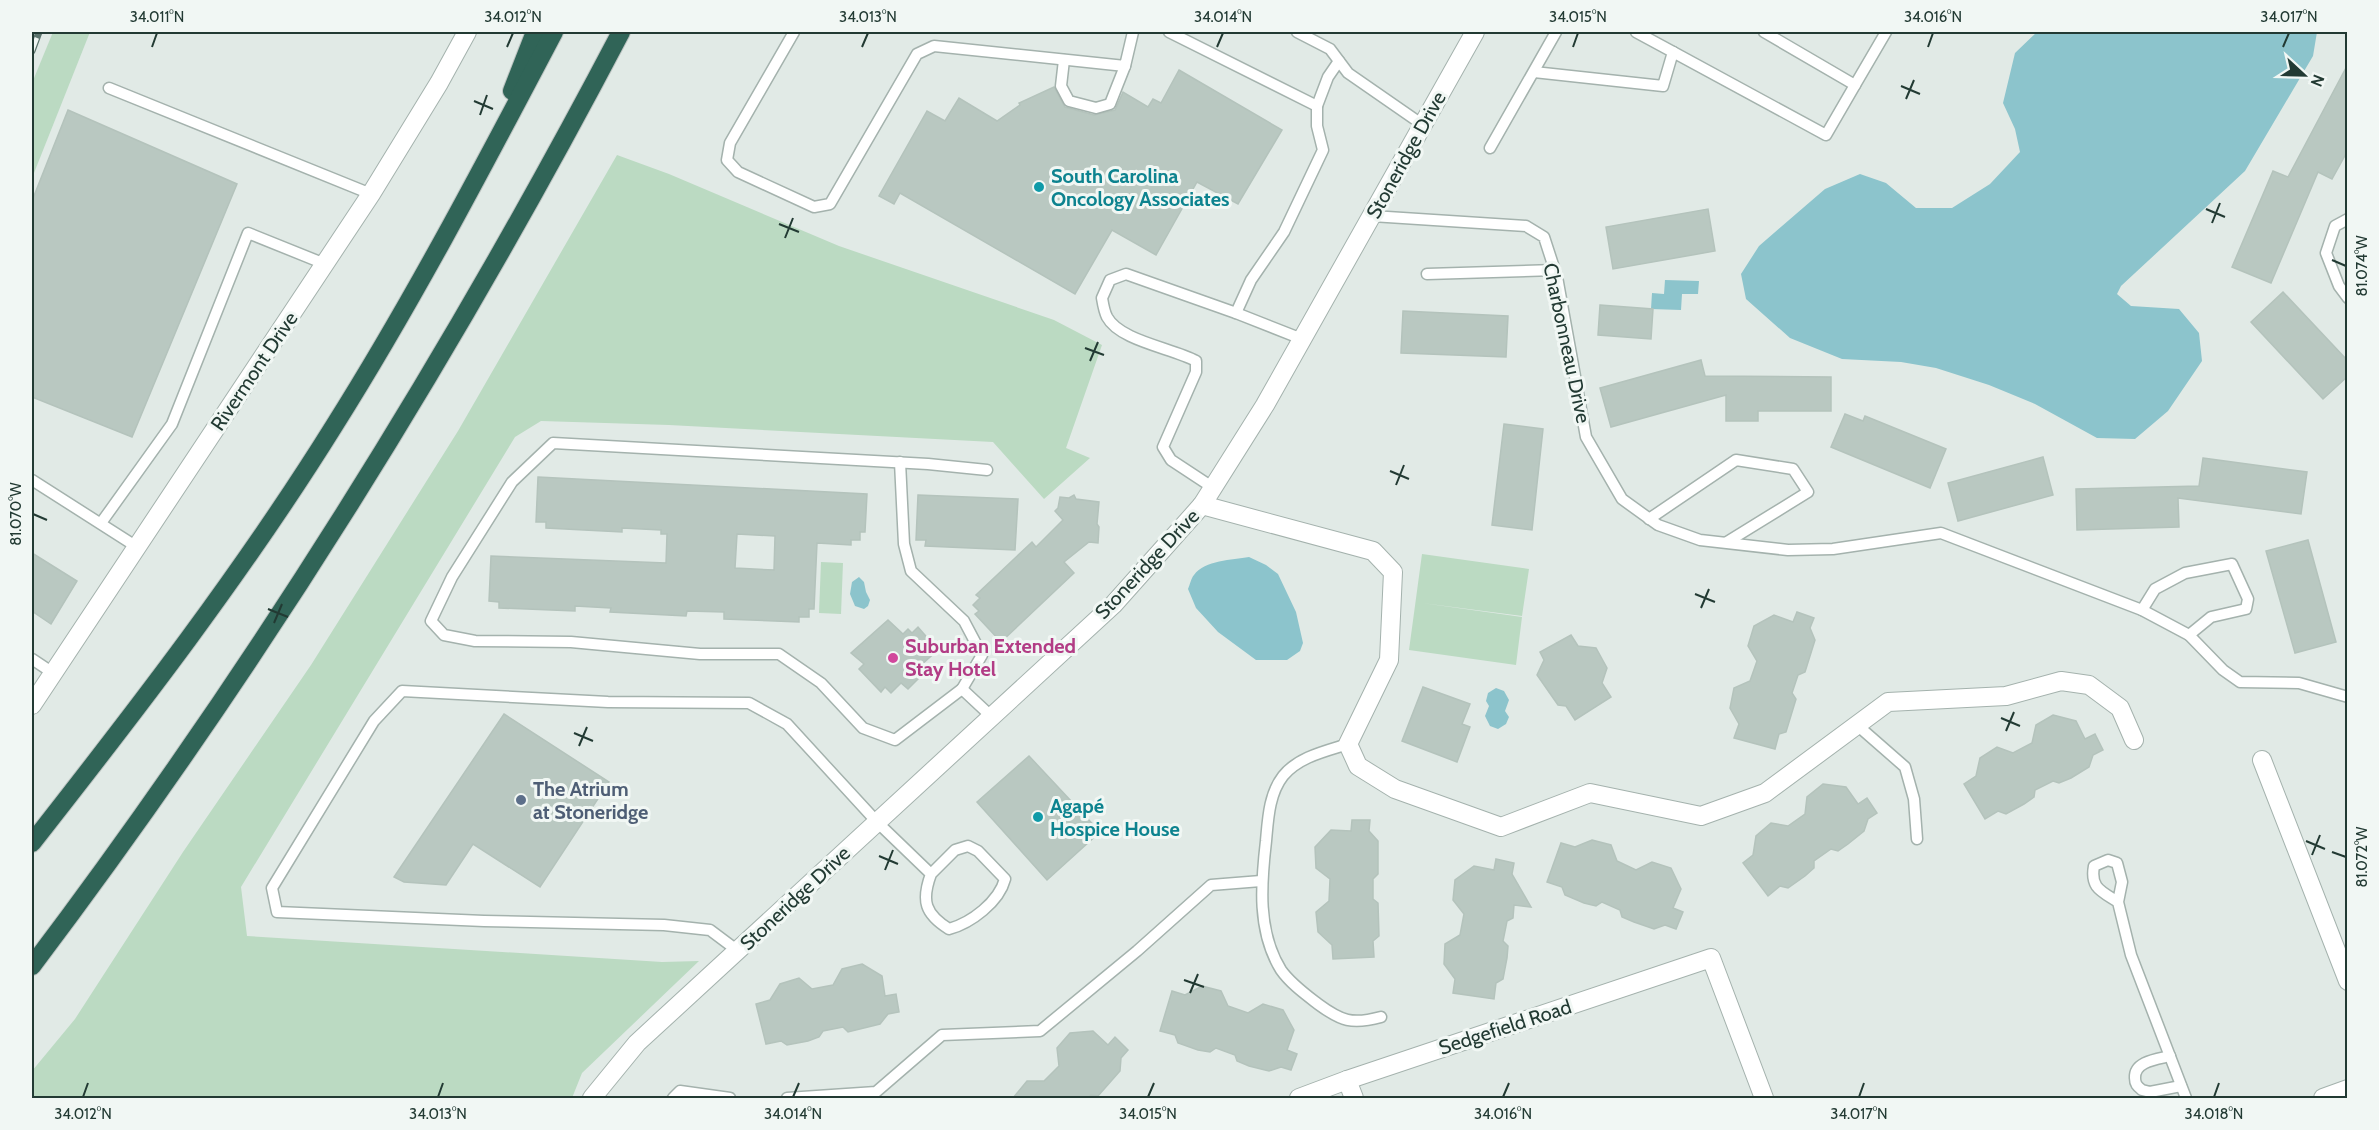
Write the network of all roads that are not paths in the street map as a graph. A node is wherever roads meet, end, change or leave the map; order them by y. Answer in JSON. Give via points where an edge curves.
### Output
{"nodes":[{"id":1,"x":536,"y":32,"type":"edge"},
{"id":2,"x":554,"y":32,"type":"edge"},
{"id":3,"x":621,"y":32,"type":"edge"},
{"id":4,"x":634,"y":32,"type":"edge"},
{"id":5,"x":794,"y":32,"type":"edge"},
{"id":6,"x":1133,"y":32,"type":"edge"},
{"id":7,"x":1170,"y":32,"type":"edge"},
{"id":8,"x":1297,"y":32,"type":"edge"},
{"id":9,"x":1475,"y":32,"type":"edge"},
{"id":10,"x":1556,"y":32,"type":"edge"},
{"id":11,"x":1636,"y":32,"type":"edge"},
{"id":12,"x":1764,"y":32,"type":"edge"},
{"id":13,"x":1886,"y":32,"type":"edge"},
{"id":14,"x":463,"y":33,"type":"edge"},
{"id":15,"x":1673,"y":52,"type":"junction"},
{"id":16,"x":1064,"y":60,"type":"junction"},
{"id":17,"x":1339,"y":61,"type":"junction"},
{"id":18,"x":1125,"y":66,"type":"junction"},
{"id":19,"x":1534,"y":72,"type":"junction"},
{"id":20,"x":1855,"y":85,"type":"junction"},
{"id":21,"x":109,"y":88,"type":"dead end"},
{"id":22,"x":1317,"y":106,"type":"junction"},
{"id":23,"x":1423,"y":125,"type":"junction"},
{"id":24,"x":1490,"y":148,"type":"dead end"},
{"id":25,"x":556,"y":154,"type":"junction"},
{"id":26,"x":477,"y":177,"type":"junction"},
{"id":27,"x":371,"y":194,"type":"junction"},
{"id":28,"x":1372,"y":216,"type":"junction"},
{"id":29,"x":2348,"y":219,"type":"edge"},
{"id":30,"x":326,"y":264,"type":"junction"},
{"id":31,"x":1555,"y":270,"type":"junction"},
{"id":32,"x":1427,"y":274,"type":"dead end"},
{"id":33,"x":2348,"y":298,"type":"edge"},
{"id":34,"x":1236,"y":313,"type":"junction"},
{"id":35,"x":1302,"y":339,"type":"junction"},
{"id":36,"x":900,"y":462,"type":"junction"},
{"id":37,"x":987,"y":470,"type":"dead end"},
{"id":38,"x":32,"y":480,"type":"edge"},
{"id":39,"x":1212,"y":487,"type":"junction"},
{"id":40,"x":1202,"y":505,"type":"junction"},
{"id":41,"x":1649,"y":519,"type":"junction"},
{"id":42,"x":101,"y":524,"type":"junction"},
{"id":43,"x":1727,"y":542,"type":"junction"},
{"id":44,"x":137,"y":547,"type":"junction"},
{"id":45,"x":2142,"y":610,"type":"junction"},
{"id":46,"x":2189,"y":635,"type":"junction"},
{"id":47,"x":32,"y":659,"type":"edge"},
{"id":48,"x":53,"y":673,"type":"junction"},
{"id":49,"x":962,"y":688,"type":"junction"},
{"id":50,"x":2348,"y":697,"type":"edge"},
{"id":51,"x":32,"y":705,"type":"edge"},
{"id":52,"x":992,"y":717,"type":"junction"},
{"id":53,"x":1857,"y":724,"type":"junction"},
{"id":54,"x":2134,"y":740,"type":"dead end"},
{"id":55,"x":1348,"y":744,"type":"junction"},
{"id":56,"x":2262,"y":760,"type":"dead end"},
{"id":57,"x":877,"y":822,"type":"junction"},
{"id":58,"x":1917,"y":839,"type":"dead end"},
{"id":59,"x":32,"y":843,"type":"edge"},
{"id":60,"x":931,"y":874,"type":"junction"},
{"id":61,"x":1261,"y":881,"type":"junction"},
{"id":62,"x":2118,"y":902,"type":"dead end"},
{"id":63,"x":738,"y":951,"type":"junction"},
{"id":64,"x":32,"y":966,"type":"edge"},
{"id":65,"x":2348,"y":981,"type":"edge"},
{"id":66,"x":1381,"y":1017,"type":"dead end"},
{"id":67,"x":2170,"y":1056,"type":"junction"},
{"id":68,"x":1347,"y":1080,"type":"junction"},
{"id":69,"x":2181,"y":1086,"type":"junction"},
{"id":70,"x":2348,"y":1089,"type":"edge"},
{"id":71,"x":592,"y":1098,"type":"edge"},
{"id":72,"x":673,"y":1098,"type":"edge"},
{"id":73,"x":730,"y":1098,"type":"edge"},
{"id":74,"x":788,"y":1098,"type":"edge"},
{"id":75,"x":1299,"y":1098,"type":"edge"},
{"id":76,"x":1354,"y":1098,"type":"edge"},
{"id":77,"x":1764,"y":1098,"type":"edge"},
{"id":78,"x":2186,"y":1098,"type":"edge"},
{"id":79,"x":2323,"y":1098,"type":"edge"}],
"edges":[{"from":1,"to":26,"type":"highway"},
{"from":2,"to":26,"type":"highway"},
{"from":3,"to":25,"type":"highway"},
{"from":4,"to":25,"type":"highway"},
{"from":5,"to":16,"type":"lane","via":[[730,143],[727,160],[738,171],[814,207],[830,204],[917,54],[934,46]]},
{"from":6,"to":18,"type":"lane"},
{"from":7,"to":22,"type":"lane"},
{"from":8,"to":17,"type":"lane","via":[[1329,49]]},
{"from":9,"to":23,"type":"street","name":"Stoneridge Drive"},
{"from":10,"to":19,"type":"lane"},
{"from":11,"to":15,"type":"lane"},
{"from":12,"to":20,"type":"lane"},
{"from":13,"to":20,"type":"lane"},
{"from":14,"to":27,"type":"street","name":"Rivermont Drive","via":[[439,83]]},
{"from":15,"to":19,"type":"lane","via":[[1663,86]]},
{"from":15,"to":20,"type":"lane","via":[[1826,135]]},
{"from":16,"to":18,"type":"lane"},
{"from":16,"to":18,"type":"lane","via":[[1061,86],[1069,101],[1096,108],[1110,104]]},
{"from":17,"to":22,"type":"lane"},
{"from":17,"to":23,"type":"lane","via":[[1348,73]]},
{"from":19,"to":24,"type":"lane"},
{"from":21,"to":27,"type":"lane"},
{"from":22,"to":34,"type":"lane","via":[[1323,150],[1284,232],[1251,280]]},
{"from":23,"to":28,"type":"street","name":"Stoneridge Drive"},
{"from":25,"to":64,"type":"highway","via":[[342,518],[161,787]]},
{"from":26,"to":59,"type":"highway","via":[[327,437],[211,611]]},
{"from":27,"to":30,"type":"street","name":"Rivermont Drive"},
{"from":28,"to":31,"type":"lane","name":"Charbonneau Drive","via":[[1526,226],[1544,237]]},
{"from":28,"to":35,"type":"street","name":"Stoneridge Drive"},
{"from":29,"to":33,"type":"lane","via":[[2335,226],[2326,253]]},
{"from":30,"to":42,"type":"lane","via":[[248,233],[172,424]]},
{"from":30,"to":44,"type":"street","name":"Rivermont Drive"},
{"from":31,"to":32,"type":"lane"},
{"from":31,"to":41,"type":"lane","name":"Charbonneau Drive","via":[[1586,437],[1622,499]]},
{"from":34,"to":35,"type":"lane"},
{"from":34,"to":39,"type":"lane","via":[[1126,274],[1110,280],[1102,298],[1107,317],[1122,333],[1196,362],[1196,372],[1163,447],[1171,460]]},
{"from":35,"to":39,"type":"street","name":"Stoneridge Drive"},
{"from":36,"to":37,"type":"lane"},
{"from":36,"to":49,"type":"lane","via":[[904,544],[911,571],[964,621],[982,655]]},
{"from":36,"to":49,"type":"lane","via":[[553,443],[512,482],[452,577],[431,621],[444,635],[475,641],[571,642],[700,654],[779,654],[821,682],[863,728],[895,740]]},
{"from":38,"to":42,"type":"lane"},
{"from":39,"to":40,"type":"street","name":"Stoneridge Drive"},
{"from":40,"to":52,"type":"street","name":"Stoneridge Drive","via":[[1113,604]]},
{"from":40,"to":55,"type":"street","via":[[1373,551],[1394,572],[1389,660]]},
{"from":41,"to":43,"type":"lane","name":"Charbonneau Drive","via":[[1700,540]]},
{"from":41,"to":43,"type":"lane","via":[[1736,460],[1793,469],[1808,492]]},
{"from":42,"to":44,"type":"lane"},
{"from":43,"to":45,"type":"lane","name":"Charbonneau Drive","via":[[1788,550],[1833,549],[1941,533]]},
{"from":44,"to":48,"type":"street","name":"Rivermont Drive"},
{"from":45,"to":46,"type":"lane","name":"Charbonneau Drive"},
{"from":45,"to":46,"type":"lane","via":[[2155,589],[2185,573],[2232,564],[2248,599],[2246,609],[2211,618]]},
{"from":46,"to":50,"type":"lane","name":"Charbonneau Drive","via":[[2240,682],[2299,683]]},
{"from":47,"to":48,"type":"lane"},
{"from":48,"to":51,"type":"street","name":"Rivermont Drive"},
{"from":49,"to":52,"type":"lane"},
{"from":52,"to":57,"type":"street","name":"Stoneridge Drive"},
{"from":53,"to":54,"type":"street","via":[[1888,702],[2006,696],[2061,681],[2089,685],[2120,708]]},
{"from":53,"to":55,"type":"street","via":[[1765,793],[1701,816],[1590,793],[1501,827],[1395,789],[1358,766]]},
{"from":53,"to":58,"type":"lane","via":[[1905,767],[1914,799]]},
{"from":55,"to":61,"type":"lane","via":[[1306,759],[1283,776],[1269,813]]},
{"from":56,"to":65,"type":"street"},
{"from":57,"to":60,"type":"lane"},
{"from":57,"to":63,"type":"street","name":"Stoneridge Drive"},
{"from":57,"to":63,"type":"lane","via":[[787,724],[749,703],[608,702],[402,691],[374,721],[272,888],[277,912],[664,925],[710,930]]},
{"from":60,"to":60,"type":"lane","via":[[925,890],[926,907],[935,920],[949,929],[962,926],[981,912],[1002,889],[1005,879],[968,846],[955,850]]},
{"from":61,"to":66,"type":"lane","via":[[1267,933],[1282,971],[1304,994],[1333,1015],[1364,1022]]},
{"from":61,"to":74,"type":"lane","via":[[1211,885],[1040,1031],[942,1035],[876,1092]]},
{"from":62,"to":67,"type":"lane","via":[[2131,956]]},
{"from":63,"to":71,"type":"street","name":"Stoneridge Drive","via":[[637,1043]]},
{"from":67,"to":69,"type":"lane"},
{"from":67,"to":69,"type":"lane","via":[[2140,1065],[2135,1081],[2142,1090],[2150,1092]]},
{"from":68,"to":75,"type":"street","name":"Sedgefield Road"},
{"from":68,"to":76,"type":"street"},
{"from":68,"to":77,"type":"street","name":"Sedgefield Road","via":[[1711,958]]},
{"from":69,"to":78,"type":"lane"},
{"from":70,"to":79,"type":"street"},
{"from":72,"to":73,"type":"lane","via":[[680,1091]]}]}
